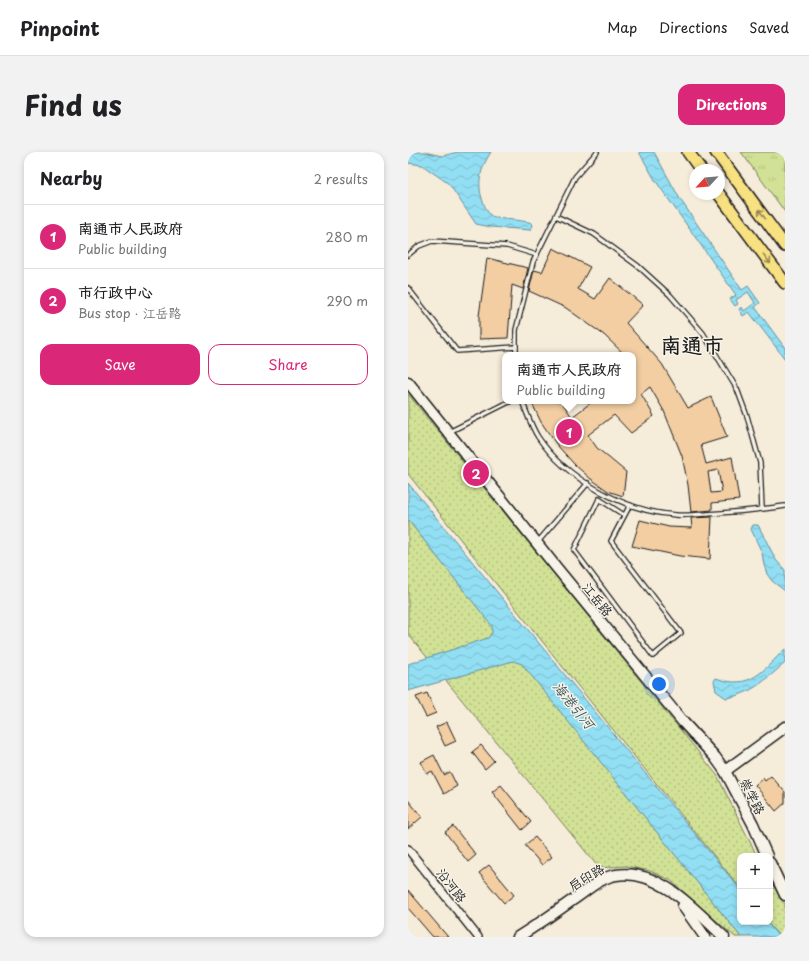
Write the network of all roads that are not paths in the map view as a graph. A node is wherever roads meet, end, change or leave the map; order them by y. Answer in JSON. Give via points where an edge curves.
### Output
{"nodes":[{"id":1,"x":597,"y":152,"type":"edge"},
{"id":2,"x":688,"y":152,"type":"edge"},
{"id":3,"x":716,"y":152,"type":"edge"},
{"id":4,"x":697,"y":164,"type":"edge"},
{"id":5,"x":724,"y":200,"type":"edge"},
{"id":6,"x":556,"y":216,"type":"junction"},
{"id":7,"x":785,"y":246,"type":"edge"},
{"id":8,"x":408,"y":255,"type":"edge"},
{"id":9,"x":537,"y":255,"type":"junction"},
{"id":10,"x":785,"y":282,"type":"edge"},
{"id":11,"x":408,"y":288,"type":"edge"},
{"id":12,"x":516,"y":347,"type":"junction"},
{"id":13,"x":516,"y":352,"type":"edge"},
{"id":14,"x":408,"y":382,"type":"edge"},
{"id":15,"x":505,"y":404,"type":"edge"},
{"id":16,"x":523,"y":404,"type":"edge"},
{"id":17,"x":448,"y":433,"type":"junction"},
{"id":18,"x":588,"y":483,"type":"junction"},
{"id":19,"x":630,"y":505,"type":"junction"},
{"id":20,"x":785,"y":506,"type":"edge"},
{"id":21,"x":762,"y":509,"type":"junction"},
{"id":22,"x":624,"y":514,"type":"junction"},
{"id":23,"x":537,"y":543,"type":"junction"},
{"id":24,"x":785,"y":727,"type":"edge"},
{"id":25,"x":725,"y":771,"type":"junction"},
{"id":26,"x":408,"y":849,"type":"edge"},
{"id":27,"x":766,"y":853,"type":"edge"},
{"id":28,"x":773,"y":870,"type":"edge"},
{"id":29,"x":775,"y":875,"type":"junction"},
{"id":30,"x":785,"y":887,"type":"edge"},
{"id":31,"x":674,"y":892,"type":"junction"},
{"id":32,"x":785,"y":895,"type":"edge"},
{"id":33,"x":478,"y":937,"type":"edge"},
{"id":34,"x":518,"y":937,"type":"edge"},
{"id":35,"x":706,"y":937,"type":"edge"},
{"id":36,"x":724,"y":937,"type":"edge"}],
"edges":[{"from":1,"to":6,"type":"lane","via":[[575,176]]},
{"from":2,"to":4,"type":"main road"},
{"from":7,"to":3,"type":"main road","one_way":true},
{"from":5,"to":10,"type":"main road","one_way":true},
{"from":6,"to":9,"type":"lane"},
{"from":6,"to":21,"type":"lane","via":[[594,234],[638,266],[670,295],[703,333],[737,389],[747,416],[760,464]]},
{"from":8,"to":9,"type":"lane","via":[[419,246],[432,241],[507,246]]},
{"from":9,"to":12,"type":"lane","via":[[516,330]]},
{"from":11,"to":12,"type":"lane","via":[[457,351]]},
{"from":12,"to":13,"type":"lane"},
{"from":14,"to":17,"type":"street","name":"江岳路"},
{"from":15,"to":17,"type":"lane"},
{"from":16,"to":18,"type":"lane","via":[[529,421],[542,442],[565,467]]},
{"from":17,"to":23,"type":"street","name":"江岳路"},
{"from":18,"to":19,"type":"lane"},
{"from":18,"to":23,"type":"lane"},
{"from":19,"to":21,"type":"lane","via":[[676,515]]},
{"from":19,"to":22,"type":"lane"},
{"from":20,"to":21,"type":"lane"},
{"from":22,"to":22,"type":"lane","via":[[610,541],[681,633],[653,656],[574,550],[599,499]]},
{"from":23,"to":25,"type":"street","name":"江岳路"},
{"from":24,"to":25,"type":"street"},
{"from":25,"to":27,"type":"street","name":"崇学路"},
{"from":26,"to":33,"type":"street","name":"沿河路"},
{"from":28,"to":29,"type":"street"},
{"from":29,"to":30,"type":"street"},
{"from":29,"to":32,"type":"street"},
{"from":31,"to":34,"type":"street","name":"启印路","via":[[636,875],[616,875],[597,883]]},
{"from":31,"to":35,"type":"street"},
{"from":31,"to":36,"type":"street"}]}
